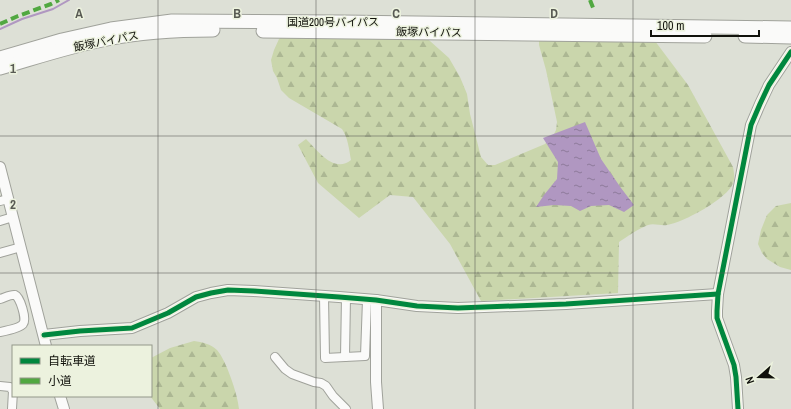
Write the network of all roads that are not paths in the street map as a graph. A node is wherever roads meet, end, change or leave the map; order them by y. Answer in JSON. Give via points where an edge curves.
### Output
{"nodes":[{"id":1,"x":791,"y":28,"type":"edge"},
{"id":2,"x":791,"y":37,"type":"edge"},
{"id":3,"x":791,"y":52,"type":"edge"},
{"id":4,"x":0,"y":58,"type":"edge"},
{"id":5,"x":0,"y":68,"type":"edge"},
{"id":6,"x":0,"y":167,"type":"edge"},
{"id":7,"x":4,"y":200,"type":"edge"},
{"id":8,"x":13,"y":217,"type":"junction"},
{"id":9,"x":0,"y":221,"type":"edge"},
{"id":10,"x":21,"y":247,"type":"junction"},
{"id":11,"x":0,"y":253,"type":"edge"},
{"id":12,"x":718,"y":294,"type":"junction"},
{"id":13,"x":324,"y":296,"type":"junction"},
{"id":14,"x":346,"y":297,"type":"junction"},
{"id":15,"x":0,"y":299,"type":"edge"},
{"id":16,"x":371,"y":300,"type":"junction"},
{"id":17,"x":0,"y":332,"type":"edge"},
{"id":18,"x":44,"y":336,"type":"junction"},
{"id":19,"x":46,"y":345,"type":"edge"},
{"id":20,"x":275,"y":357,"type":"dead end"},
{"id":21,"x":345,"y":357,"type":"junction"},
{"id":22,"x":0,"y":386,"type":"edge"},
{"id":23,"x":12,"y":389,"type":"edge"},
{"id":24,"x":13,"y":397,"type":"edge"},
{"id":25,"x":60,"y":397,"type":"edge"},
{"id":26,"x":12,"y":409,"type":"edge"},
{"id":27,"x":64,"y":409,"type":"edge"},
{"id":28,"x":346,"y":409,"type":"edge"},
{"id":29,"x":378,"y":409,"type":"edge"},
{"id":30,"x":738,"y":409,"type":"edge"}],
"edges":[{"from":1,"to":4,"type":"highway","name":"国道200号バイパス","via":[[172,21],[112,29]]},
{"from":2,"to":5,"type":"highway","name":"飯塚バイパス","via":[[171,31],[106,39]]},
{"from":3,"to":12,"type":"street","via":[[770,85],[751,125]]},
{"from":6,"to":7,"type":"street"},
{"from":7,"to":8,"type":"street"},
{"from":8,"to":9,"type":"street"},
{"from":8,"to":10,"type":"street"},
{"from":10,"to":11,"type":"street"},
{"from":10,"to":18,"type":"street"},
{"from":12,"to":16,"type":"street","via":[[458,308]]},
{"from":12,"to":30,"type":"street","via":[[717,318],[734,366]]},
{"from":13,"to":14,"type":"street"},
{"from":13,"to":18,"type":"street","via":[[228,290],[196,297],[168,313],[132,328]]},
{"from":13,"to":21,"type":"street","via":[[325,358]]},
{"from":14,"to":16,"type":"street"},
{"from":14,"to":21,"type":"street"},
{"from":15,"to":17,"type":"street","via":[[17,296],[25,319],[24,324],[19,327]]},
{"from":16,"to":21,"type":"street","via":[[365,356]]},
{"from":16,"to":29,"type":"street"},
{"from":18,"to":19,"type":"street"},
{"from":20,"to":28,"type":"street","via":[[292,374],[326,386]]},
{"from":22,"to":23,"type":"street","via":[[10,386]]},
{"from":24,"to":26,"type":"street"},
{"from":25,"to":27,"type":"street"}]}
